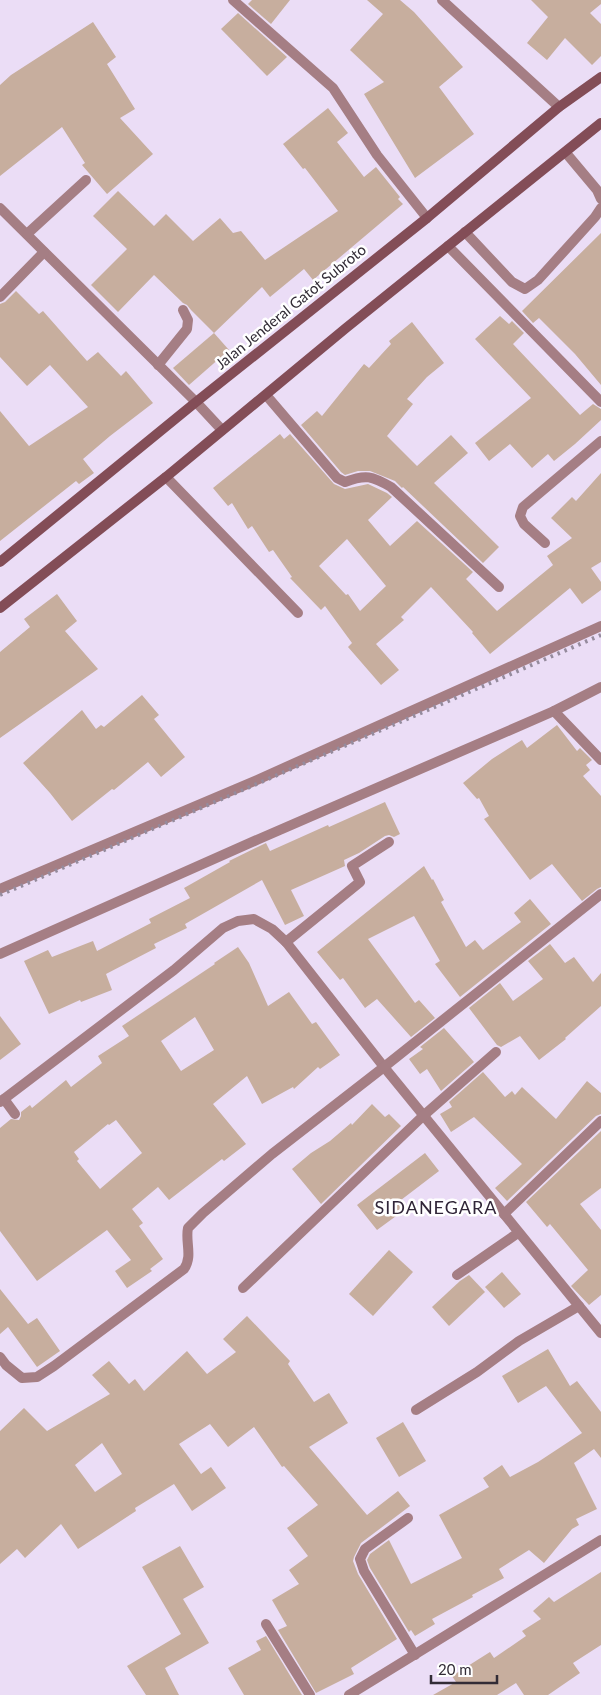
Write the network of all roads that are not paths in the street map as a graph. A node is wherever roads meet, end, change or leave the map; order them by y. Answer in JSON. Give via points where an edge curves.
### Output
{"nodes":[{"id":1,"x":233,"y":0,"type":"edge"},
{"id":2,"x":442,"y":0,"type":"edge"},
{"id":3,"x":601,"y":76,"type":"edge"},
{"id":4,"x":559,"y":107,"type":"junction"},
{"id":5,"x":601,"y":123,"type":"edge"},
{"id":6,"x":566,"y":153,"type":"junction"},
{"id":7,"x":86,"y":180,"type":"dead end"},
{"id":8,"x":601,"y":198,"type":"edge"},
{"id":9,"x":0,"y":208,"type":"edge"},
{"id":10,"x":601,"y":208,"type":"edge"},
{"id":11,"x":427,"y":218,"type":"junction"},
{"id":12,"x":465,"y":232,"type":"junction"},
{"id":13,"x":27,"y":234,"type":"junction"},
{"id":14,"x":448,"y":246,"type":"junction"},
{"id":15,"x":44,"y":252,"type":"junction"},
{"id":16,"x":0,"y":297,"type":"edge"},
{"id":17,"x":183,"y":310,"type":"dead end"},
{"id":18,"x":158,"y":365,"type":"junction"},
{"id":19,"x":266,"y":395,"type":"junction"},
{"id":20,"x":196,"y":402,"type":"junction"},
{"id":21,"x":601,"y":402,"type":"edge"},
{"id":22,"x":222,"y":430,"type":"junction"},
{"id":23,"x":601,"y":441,"type":"edge"},
{"id":24,"x":166,"y":476,"type":"junction"},
{"id":25,"x":545,"y":543,"type":"dead end"},
{"id":26,"x":0,"y":562,"type":"edge"},
{"id":27,"x":499,"y":587,"type":"dead end"},
{"id":28,"x":0,"y":608,"type":"edge"},
{"id":29,"x":298,"y":612,"type":"dead end"},
{"id":30,"x":601,"y":626,"type":"edge"},
{"id":31,"x":601,"y":688,"type":"edge"},
{"id":32,"x":554,"y":711,"type":"junction"},
{"id":33,"x":601,"y":760,"type":"edge"},
{"id":34,"x":389,"y":842,"type":"dead end"},
{"id":35,"x":0,"y":889,"type":"edge"},
{"id":36,"x":601,"y":894,"type":"edge"},
{"id":37,"x":286,"y":942,"type":"junction"},
{"id":38,"x":0,"y":954,"type":"edge"},
{"id":39,"x":496,"y":1052,"type":"dead end"},
{"id":40,"x":384,"y":1067,"type":"junction"},
{"id":41,"x":2,"y":1101,"type":"edge"},
{"id":42,"x":15,"y":1114,"type":"dead end"},
{"id":43,"x":423,"y":1116,"type":"junction"},
{"id":44,"x":601,"y":1121,"type":"edge"},
{"id":45,"x":504,"y":1214,"type":"junction"},
{"id":46,"x":518,"y":1233,"type":"junction"},
{"id":47,"x":457,"y":1275,"type":"dead end"},
{"id":48,"x":243,"y":1288,"type":"dead end"},
{"id":49,"x":579,"y":1306,"type":"junction"},
{"id":50,"x":601,"y":1332,"type":"edge"},
{"id":51,"x":0,"y":1357,"type":"edge"},
{"id":52,"x":416,"y":1410,"type":"dead end"},
{"id":53,"x":408,"y":1518,"type":"dead end"},
{"id":54,"x":601,"y":1540,"type":"edge"},
{"id":55,"x":266,"y":1624,"type":"dead end"},
{"id":56,"x":415,"y":1655,"type":"junction"},
{"id":57,"x":310,"y":1695,"type":"edge"},
{"id":58,"x":349,"y":1695,"type":"edge"}],
"edges":[{"from":1,"to":11,"type":"street","via":[[333,88],[377,154]]},
{"from":2,"to":4,"type":"street"},
{"from":3,"to":4,"type":"main road","name":"Jalan Jenderal Gatot Subroto"},
{"from":4,"to":11,"type":"main road","name":"Jalan Jenderal Gatot Subroto"},
{"from":5,"to":6,"type":"main road"},
{"from":6,"to":8,"type":"street","via":[[598,190]]},
{"from":6,"to":12,"type":"main road"},
{"from":7,"to":13,"type":"street"},
{"from":9,"to":13,"type":"street"},
{"from":10,"to":12,"type":"street","via":[[538,280],[525,289],[512,282]]},
{"from":11,"to":20,"type":"main road","name":"Jalan Jenderal Gatot Subroto"},
{"from":12,"to":14,"type":"main road"},
{"from":13,"to":15,"type":"street"},
{"from":14,"to":19,"type":"main road"},
{"from":14,"to":21,"type":"street"},
{"from":15,"to":16,"type":"street"},
{"from":15,"to":18,"type":"street"},
{"from":17,"to":18,"type":"street","via":[[188,320],[186,329]]},
{"from":18,"to":20,"type":"street"},
{"from":19,"to":22,"type":"main road"},
{"from":19,"to":27,"type":"street","via":[[337,478],[345,482],[367,476],[391,487]]},
{"from":20,"to":22,"type":"street"},
{"from":20,"to":26,"type":"main road","name":"Jalan Jenderal Gatot Subroto"},
{"from":22,"to":24,"type":"main road"},
{"from":23,"to":25,"type":"street","via":[[523,507],[520,516],[524,524]]},
{"from":24,"to":28,"type":"main road"},
{"from":24,"to":29,"type":"street"},
{"from":30,"to":35,"type":"street","via":[[257,780]]},
{"from":31,"to":32,"type":"street"},
{"from":32,"to":33,"type":"street"},
{"from":32,"to":38,"type":"street"},
{"from":34,"to":37,"type":"street","via":[[352,866],[360,882]]},
{"from":36,"to":40,"type":"street"},
{"from":37,"to":40,"type":"street"},
{"from":37,"to":41,"type":"street","via":[[254,918],[223,928],[174,970]]},
{"from":39,"to":43,"type":"street"},
{"from":40,"to":43,"type":"street"},
{"from":40,"to":51,"type":"street","via":[[272,1154],[191,1224],[187,1233],[188,1263],[184,1269],[37,1376],[22,1378]]},
{"from":41,"to":42,"type":"street"},
{"from":43,"to":45,"type":"street"},
{"from":43,"to":48,"type":"street"},
{"from":44,"to":45,"type":"street"},
{"from":45,"to":46,"type":"street"},
{"from":46,"to":47,"type":"street"},
{"from":46,"to":49,"type":"street"},
{"from":49,"to":50,"type":"street"},
{"from":49,"to":52,"type":"street","via":[[519,1341]]},
{"from":53,"to":56,"type":"street","via":[[365,1549],[360,1559]]},
{"from":54,"to":56,"type":"street"},
{"from":55,"to":57,"type":"street"},
{"from":56,"to":58,"type":"street"}]}
